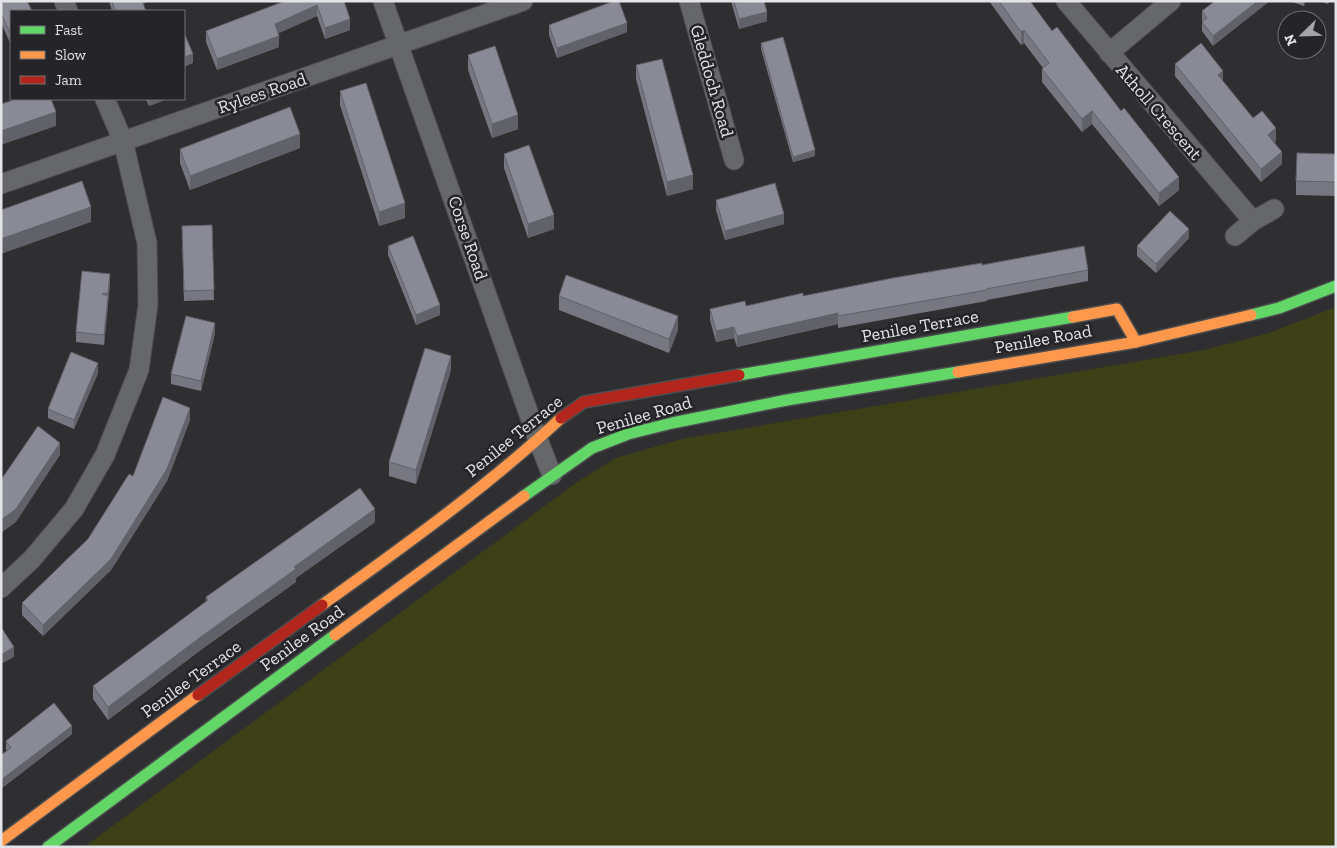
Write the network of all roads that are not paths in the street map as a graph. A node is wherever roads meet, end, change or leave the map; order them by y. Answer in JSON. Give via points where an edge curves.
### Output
{"nodes":[{"id":1,"x":383,"y":1,"type":"edge"},
{"id":2,"x":524,"y":1,"type":"edge"},
{"id":3,"x":689,"y":1,"type":"edge"},
{"id":4,"x":1066,"y":1,"type":"edge"},
{"id":5,"x":1171,"y":1,"type":"edge"},
{"id":6,"x":400,"y":46,"type":"junction"},
{"id":7,"x":1109,"y":53,"type":"junction"},
{"id":8,"x":105,"y":100,"type":"edge"},
{"id":9,"x":123,"y":141,"type":"junction"},
{"id":10,"x":734,"y":160,"type":"dead end"},
{"id":11,"x":1,"y":184,"type":"edge"},
{"id":12,"x":1274,"y":209,"type":"dead end"},
{"id":13,"x":1253,"y":222,"type":"junction"},
{"id":14,"x":1235,"y":236,"type":"dead end"},
{"id":15,"x":1336,"y":286,"type":"edge"},
{"id":16,"x":1136,"y":342,"type":"junction"},
{"id":17,"x":538,"y":440,"type":"junction"},
{"id":18,"x":552,"y":475,"type":"junction"},
{"id":19,"x":1,"y":588,"type":"edge"},
{"id":20,"x":1,"y":841,"type":"edge"},
{"id":21,"x":48,"y":847,"type":"edge"}],
"edges":[{"from":1,"to":6,"type":"street","name":"Corse Road"},
{"from":2,"to":6,"type":"street","name":"Rylees Road"},
{"from":3,"to":10,"type":"street","name":"Gleddoch Road"},
{"from":4,"to":7,"type":"street","name":"Atholl Crescent"},
{"from":5,"to":7,"type":"street"},
{"from":6,"to":9,"type":"street","name":"Rylees Road"},
{"from":6,"to":17,"type":"street","name":"Corse Road"},
{"from":7,"to":13,"type":"street","name":"Atholl Crescent"},
{"from":8,"to":9,"type":"street"},
{"from":9,"to":11,"type":"street","name":"Rylees Road"},
{"from":9,"to":19,"type":"street","via":[[147,243],[148,305],[139,370],[105,455],[74,509],[32,559]]},
{"from":12,"to":13,"type":"street"},
{"from":13,"to":14,"type":"street"},
{"from":15,"to":16,"type":"street","name":"Penilee Road","via":[[1279,308]]},
{"from":16,"to":17,"type":"street","name":"Penilee Terrace","via":[[1117,309],[584,402]]},
{"from":16,"to":18,"type":"street","name":"Penilee Road","via":[[788,400],[672,423],[628,434],[592,448]]},
{"from":17,"to":18,"type":"street","name":"Corse Road"},
{"from":17,"to":20,"type":"street","name":"Penilee Terrace","via":[[423,532]]},
{"from":18,"to":21,"type":"street","name":"Penilee Road"}]}
